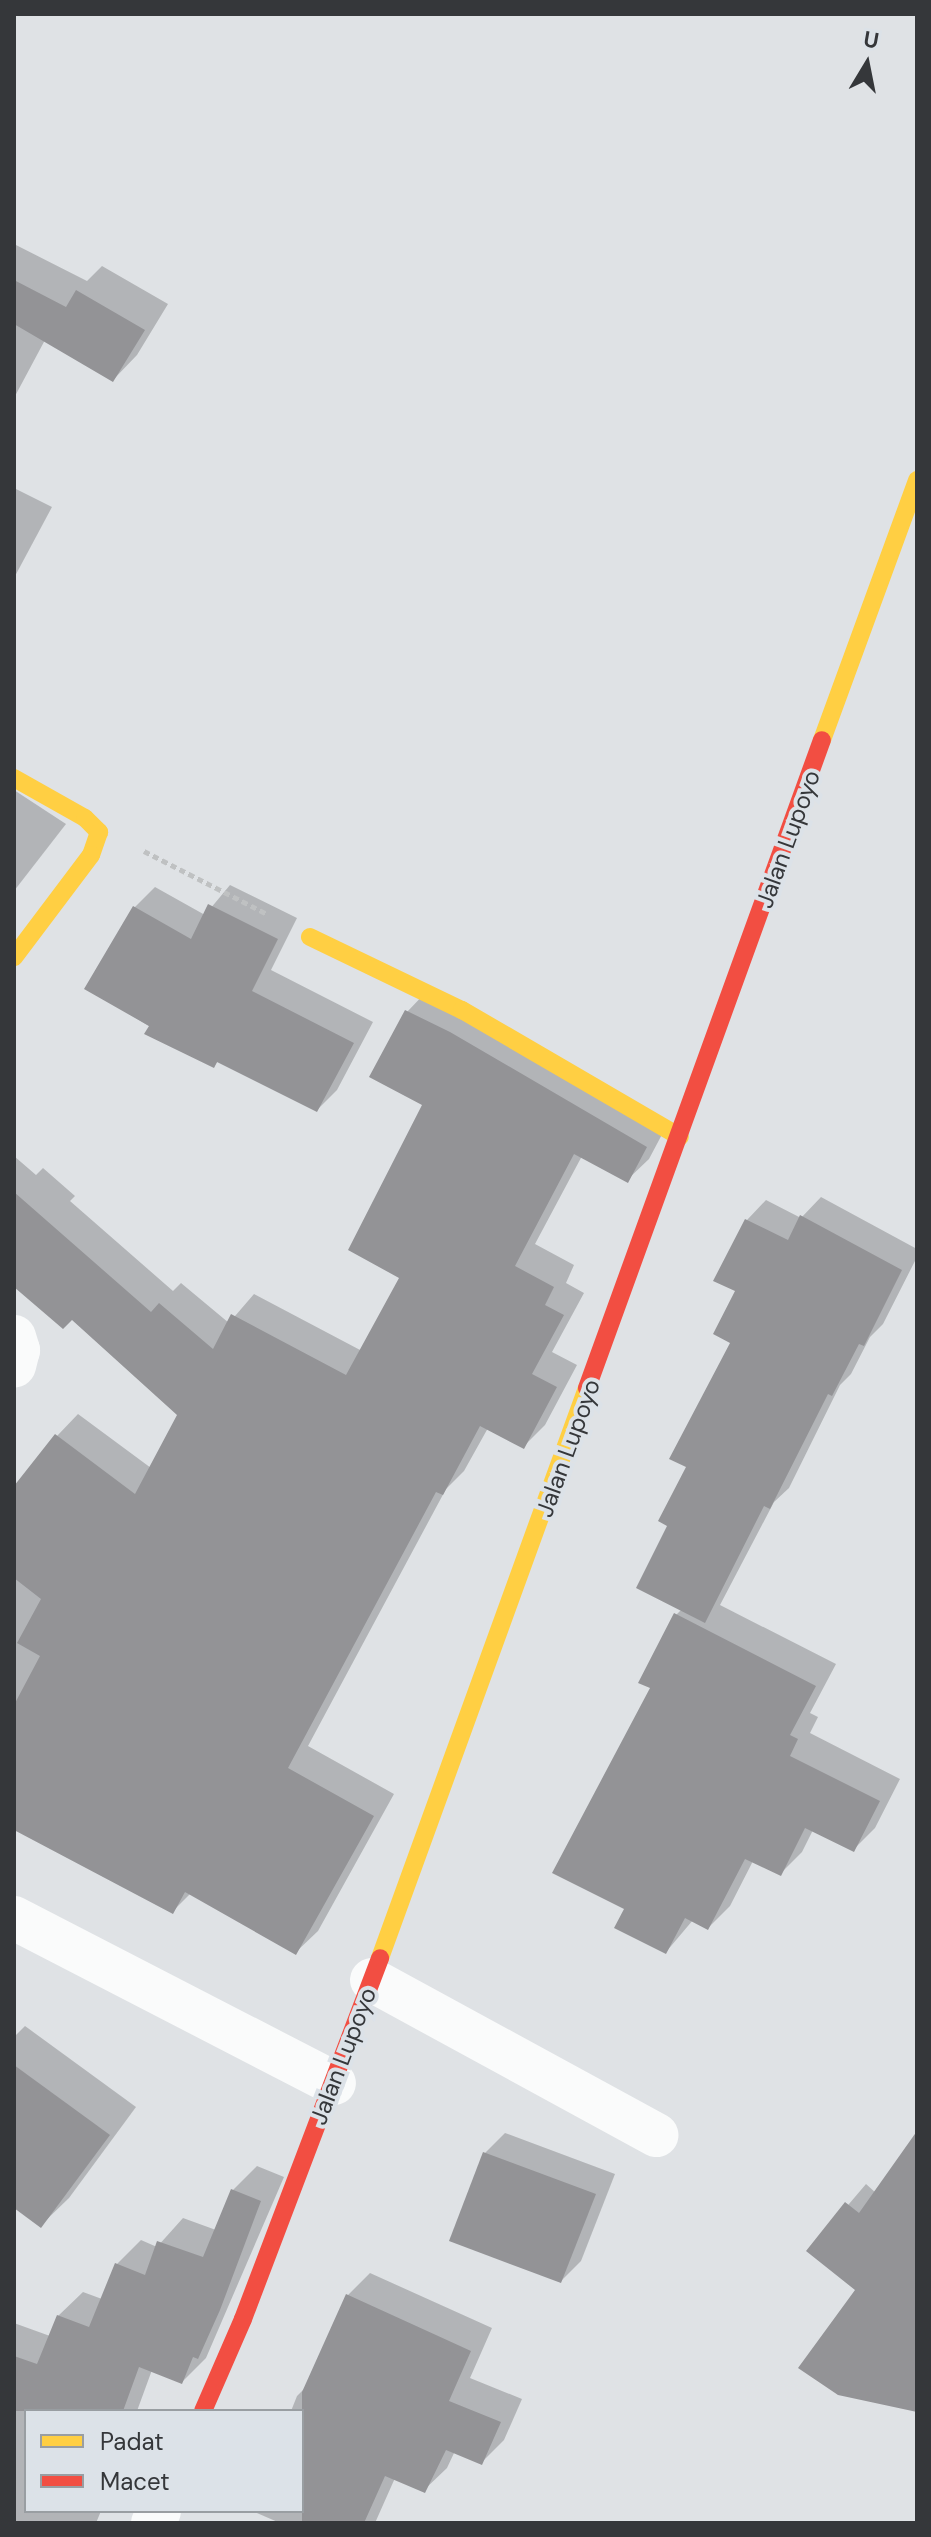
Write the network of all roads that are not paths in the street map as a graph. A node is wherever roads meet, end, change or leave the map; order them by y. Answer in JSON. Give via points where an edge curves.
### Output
{"nodes":[{"id":1,"x":917,"y":480,"type":"edge"},
{"id":2,"x":14,"y":778,"type":"edge"},
{"id":3,"x":310,"y":937,"type":"road end"},
{"id":4,"x":14,"y":957,"type":"edge"},
{"id":5,"x":680,"y":1137,"type":"junction"},
{"id":6,"x":14,"y":1337,"type":"edge"},
{"id":7,"x":14,"y":1366,"type":"edge"},
{"id":8,"x":14,"y":1918,"type":"edge"},
{"id":9,"x":372,"y":1980,"type":"junction"},
{"id":10,"x":334,"y":2083,"type":"junction"},
{"id":11,"x":656,"y":2135,"type":"dead end"},
{"id":12,"x":204,"y":2409,"type":"edge"}],
"edges":[{"from":1,"to":5,"type":"street","name":"Jalan Lupoyo"},
{"from":2,"to":4,"type":"street","via":[[85,818],[99,832],[91,855]]},
{"from":3,"to":5,"type":"street","via":[[462,1010]]},
{"from":5,"to":9,"type":"street","name":"Jalan Lupoyo"},
{"from":6,"to":7,"type":"street"},
{"from":8,"to":10,"type":"street"},
{"from":9,"to":10,"type":"street","name":"Jalan Lupoyo"},
{"from":9,"to":11,"type":"street"},
{"from":10,"to":12,"type":"street","name":"Jalan Lupoyo"}]}
